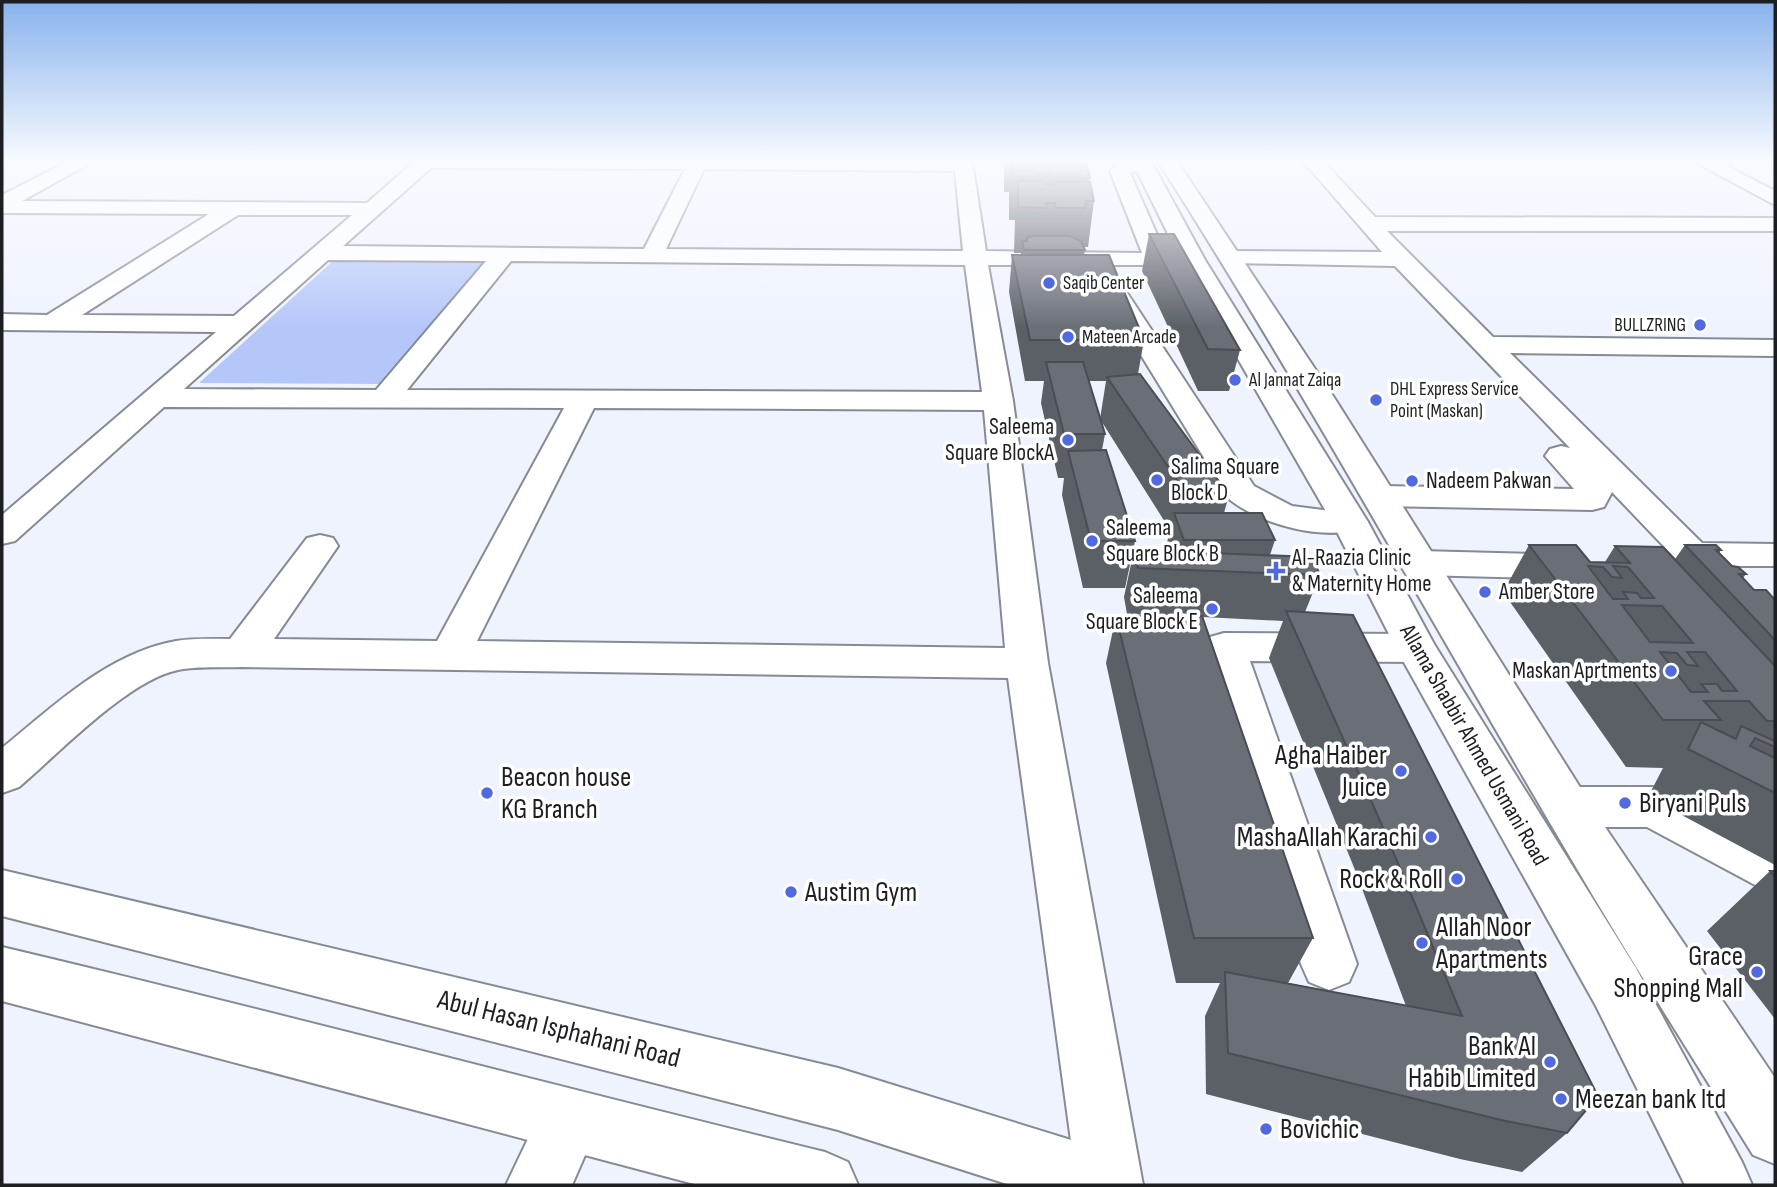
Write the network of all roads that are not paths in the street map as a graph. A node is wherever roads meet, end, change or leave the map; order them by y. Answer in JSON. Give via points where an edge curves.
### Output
{"nodes":[{"id":1,"x":220,"y":216,"type":"edge"},
{"id":2,"x":365,"y":216,"type":"edge"},
{"id":3,"x":672,"y":216,"type":"edge"},
{"id":4,"x":970,"y":216,"type":"edge"},
{"id":5,"x":1174,"y":216,"type":"edge"},
{"id":6,"x":1363,"y":216,"type":"edge"},
{"id":7,"x":1370,"y":224,"type":"junction"},
{"id":8,"x":1775,"y":224,"type":"edge"},
{"id":9,"x":320,"y":253,"type":"junction"},
{"id":10,"x":505,"y":254,"type":"junction"},
{"id":11,"x":652,"y":255,"type":"junction"},
{"id":12,"x":975,"y":257,"type":"junction"},
{"id":13,"x":1093,"y":258,"type":"junction"},
{"id":14,"x":1193,"y":259,"type":"junction"},
{"id":15,"x":1401,"y":259,"type":"junction"},
{"id":16,"x":2,"y":323,"type":"edge"},
{"id":17,"x":52,"y":323,"type":"junction"},
{"id":18,"x":243,"y":324,"type":"junction"},
{"id":19,"x":1441,"y":326,"type":"dead end"},
{"id":20,"x":1489,"y":345,"type":"junction"},
{"id":21,"x":1775,"y":348,"type":"edge"},
{"id":22,"x":156,"y":398,"type":"junction"},
{"id":23,"x":385,"y":398,"type":"junction"},
{"id":24,"x":584,"y":399,"type":"junction"},
{"id":25,"x":998,"y":401,"type":"junction"},
{"id":26,"x":1365,"y":509,"type":"junction"},
{"id":27,"x":9,"y":521,"type":"edge"},
{"id":28,"x":320,"y":547,"type":"dead end"},
{"id":29,"x":1775,"y":555,"type":"edge"},
{"id":30,"x":1420,"y":563,"type":"junction"},
{"id":31,"x":1671,"y":564,"type":"junction"},
{"id":32,"x":1607,"y":568,"type":"edge"},
{"id":33,"x":1775,"y":638,"type":"edge"},
{"id":34,"x":1416,"y":648,"type":"junction"},
{"id":35,"x":243,"y":653,"type":"junction"},
{"id":36,"x":449,"y":656,"type":"junction"},
{"id":37,"x":1027,"y":663,"type":"junction"},
{"id":38,"x":2,"y":774,"type":"edge"},
{"id":39,"x":1566,"y":807,"type":"junction"},
{"id":40,"x":1775,"y":870,"type":"edge"},
{"id":41,"x":2,"y":893,"type":"edge"},
{"id":42,"x":1329,"y":964,"type":"dead end"},
{"id":43,"x":2,"y":974,"type":"edge"},
{"id":44,"x":569,"y":1121,"type":"junction"},
{"id":45,"x":1775,"y":1133,"type":"edge"},
{"id":46,"x":709,"y":1168,"type":"edge"},
{"id":47,"x":539,"y":1185,"type":"edge"},
{"id":48,"x":825,"y":1185,"type":"edge"},
{"id":49,"x":1110,"y":1185,"type":"edge"},
{"id":50,"x":1719,"y":1185,"type":"edge"}],
"edges":[{"from":1,"to":17,"type":"street"},
{"from":2,"to":9,"type":"street"},
{"from":3,"to":11,"type":"street"},
{"from":4,"to":12,"type":"street"},
{"from":5,"to":14,"type":"street","name":"Allama Shabbir Ahmed Usmani Road"},
{"from":6,"to":7,"type":"street"},
{"from":7,"to":8,"type":"street"},
{"from":7,"to":15,"type":"street"},
{"from":9,"to":10,"type":"street"},
{"from":9,"to":18,"type":"street"},
{"from":10,"to":11,"type":"street"},
{"from":10,"to":23,"type":"street"},
{"from":11,"to":12,"type":"street"},
{"from":12,"to":13,"type":"street"},
{"from":12,"to":25,"type":"street"},
{"from":13,"to":14,"type":"street"},
{"from":13,"to":26,"type":"street","via":[[1242,493],[1259,508],[1287,518]]},
{"from":14,"to":15,"type":"street"},
{"from":14,"to":26,"type":"street","name":"Allama Shabbir Ahmed Usmani Road"},
{"from":15,"to":20,"type":"street"},
{"from":16,"to":17,"type":"street"},
{"from":17,"to":18,"type":"street"},
{"from":18,"to":22,"type":"street"},
{"from":19,"to":26,"type":"street","via":[[1595,496],[1592,500]]},
{"from":20,"to":21,"type":"street"},
{"from":20,"to":31,"type":"street"},
{"from":22,"to":23,"type":"street"},
{"from":22,"to":27,"type":"street"},
{"from":23,"to":24,"type":"street"},
{"from":24,"to":25,"type":"street"},
{"from":24,"to":36,"type":"street"},
{"from":25,"to":37,"type":"street"},
{"from":26,"to":30,"type":"street","name":"Allama Shabbir Ahmed Usmani Road"},
{"from":26,"to":34,"type":"street","name":"Allama Shabbir Ahmed Usmani Road"},
{"from":28,"to":35,"type":"street"},
{"from":29,"to":31,"type":"street"},
{"from":30,"to":32,"type":"street"},
{"from":30,"to":39,"type":"street","name":"Allama Shabbir Ahmed Usmani Road"},
{"from":31,"to":33,"type":"street"},
{"from":34,"to":42,"type":"street","via":[[1224,647]]},
{"from":34,"to":50,"type":"street","name":"Allama Shabbir Ahmed Usmani Road","via":[[1616,987]]},
{"from":35,"to":36,"type":"street"},
{"from":35,"to":38,"type":"street","via":[[174,656],[123,676]]},
{"from":36,"to":37,"type":"street"},
{"from":37,"to":49,"type":"street"},
{"from":39,"to":40,"type":"street","via":[[1653,807]]},
{"from":39,"to":45,"type":"street","name":"Allama Shabbir Ahmed Usmani Road"},
{"from":41,"to":49,"type":"street","name":"Abul Hasan Isphahani Road","via":[[838,1099]]},
{"from":43,"to":44,"type":"street"},
{"from":44,"to":46,"type":"street"},
{"from":44,"to":47,"type":"street"},
{"from":46,"to":48,"type":"street"}]}
